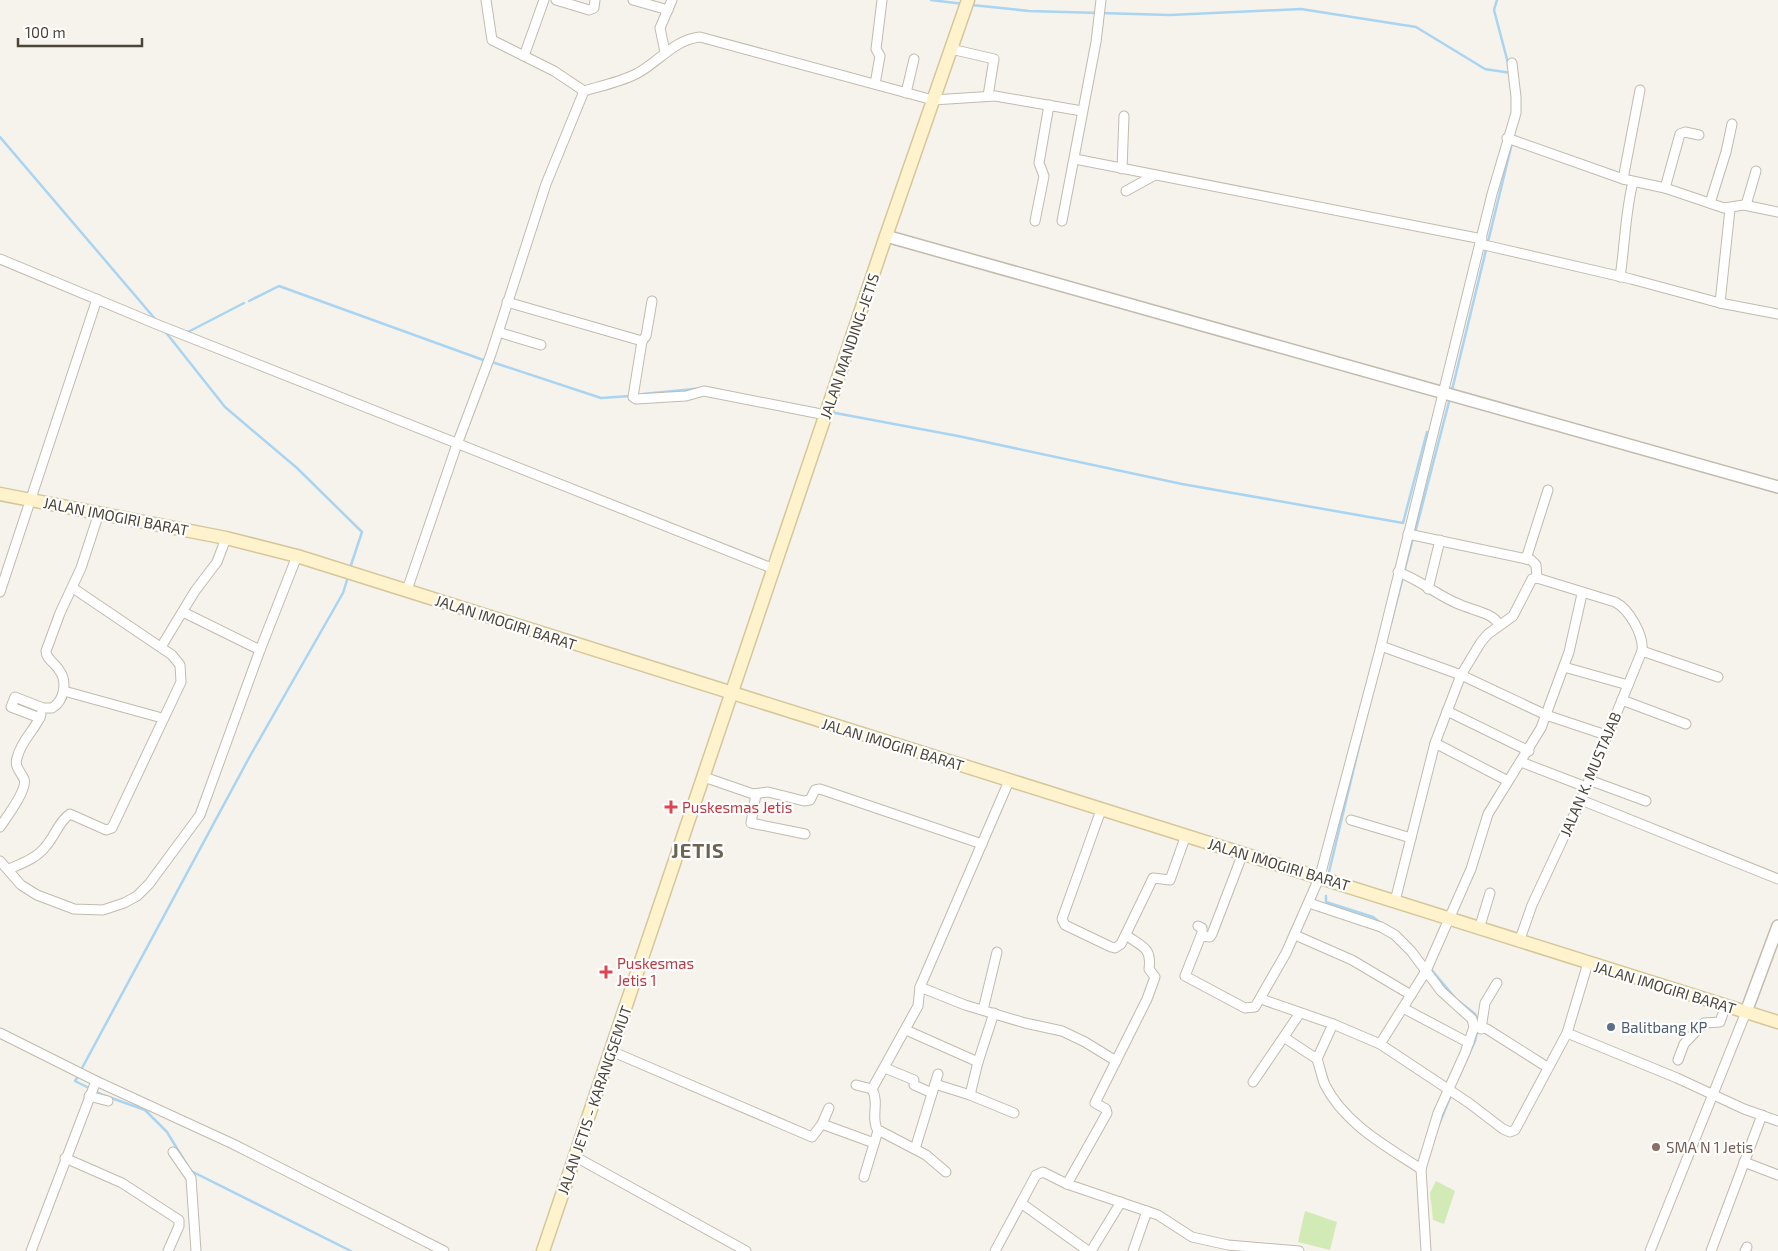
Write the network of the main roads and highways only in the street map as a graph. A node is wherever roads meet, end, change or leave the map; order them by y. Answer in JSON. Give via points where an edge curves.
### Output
{"nodes":[{"id":1,"x":968,"y":0,"type":"edge"},
{"id":2,"x":0,"y":494,"type":"edge"},
{"id":3,"x":733,"y":694,"type":"junction"},
{"id":4,"x":1778,"y":1022,"type":"edge"},
{"id":5,"x":543,"y":1251,"type":"edge"}],
"edges":[{"from":1,"to":3,"type":"main road","name":"JALAN MANDING-JETIS"},
{"from":2,"to":3,"type":"main road","name":"JALAN IMOGIRI BARAT","via":[[226,538],[297,556]]},
{"from":3,"to":4,"type":"main road","name":"JALAN IMOGIRI BARAT"},
{"from":3,"to":5,"type":"main road","name":"JALAN JETIS - KARANGSEMUT"}]}
